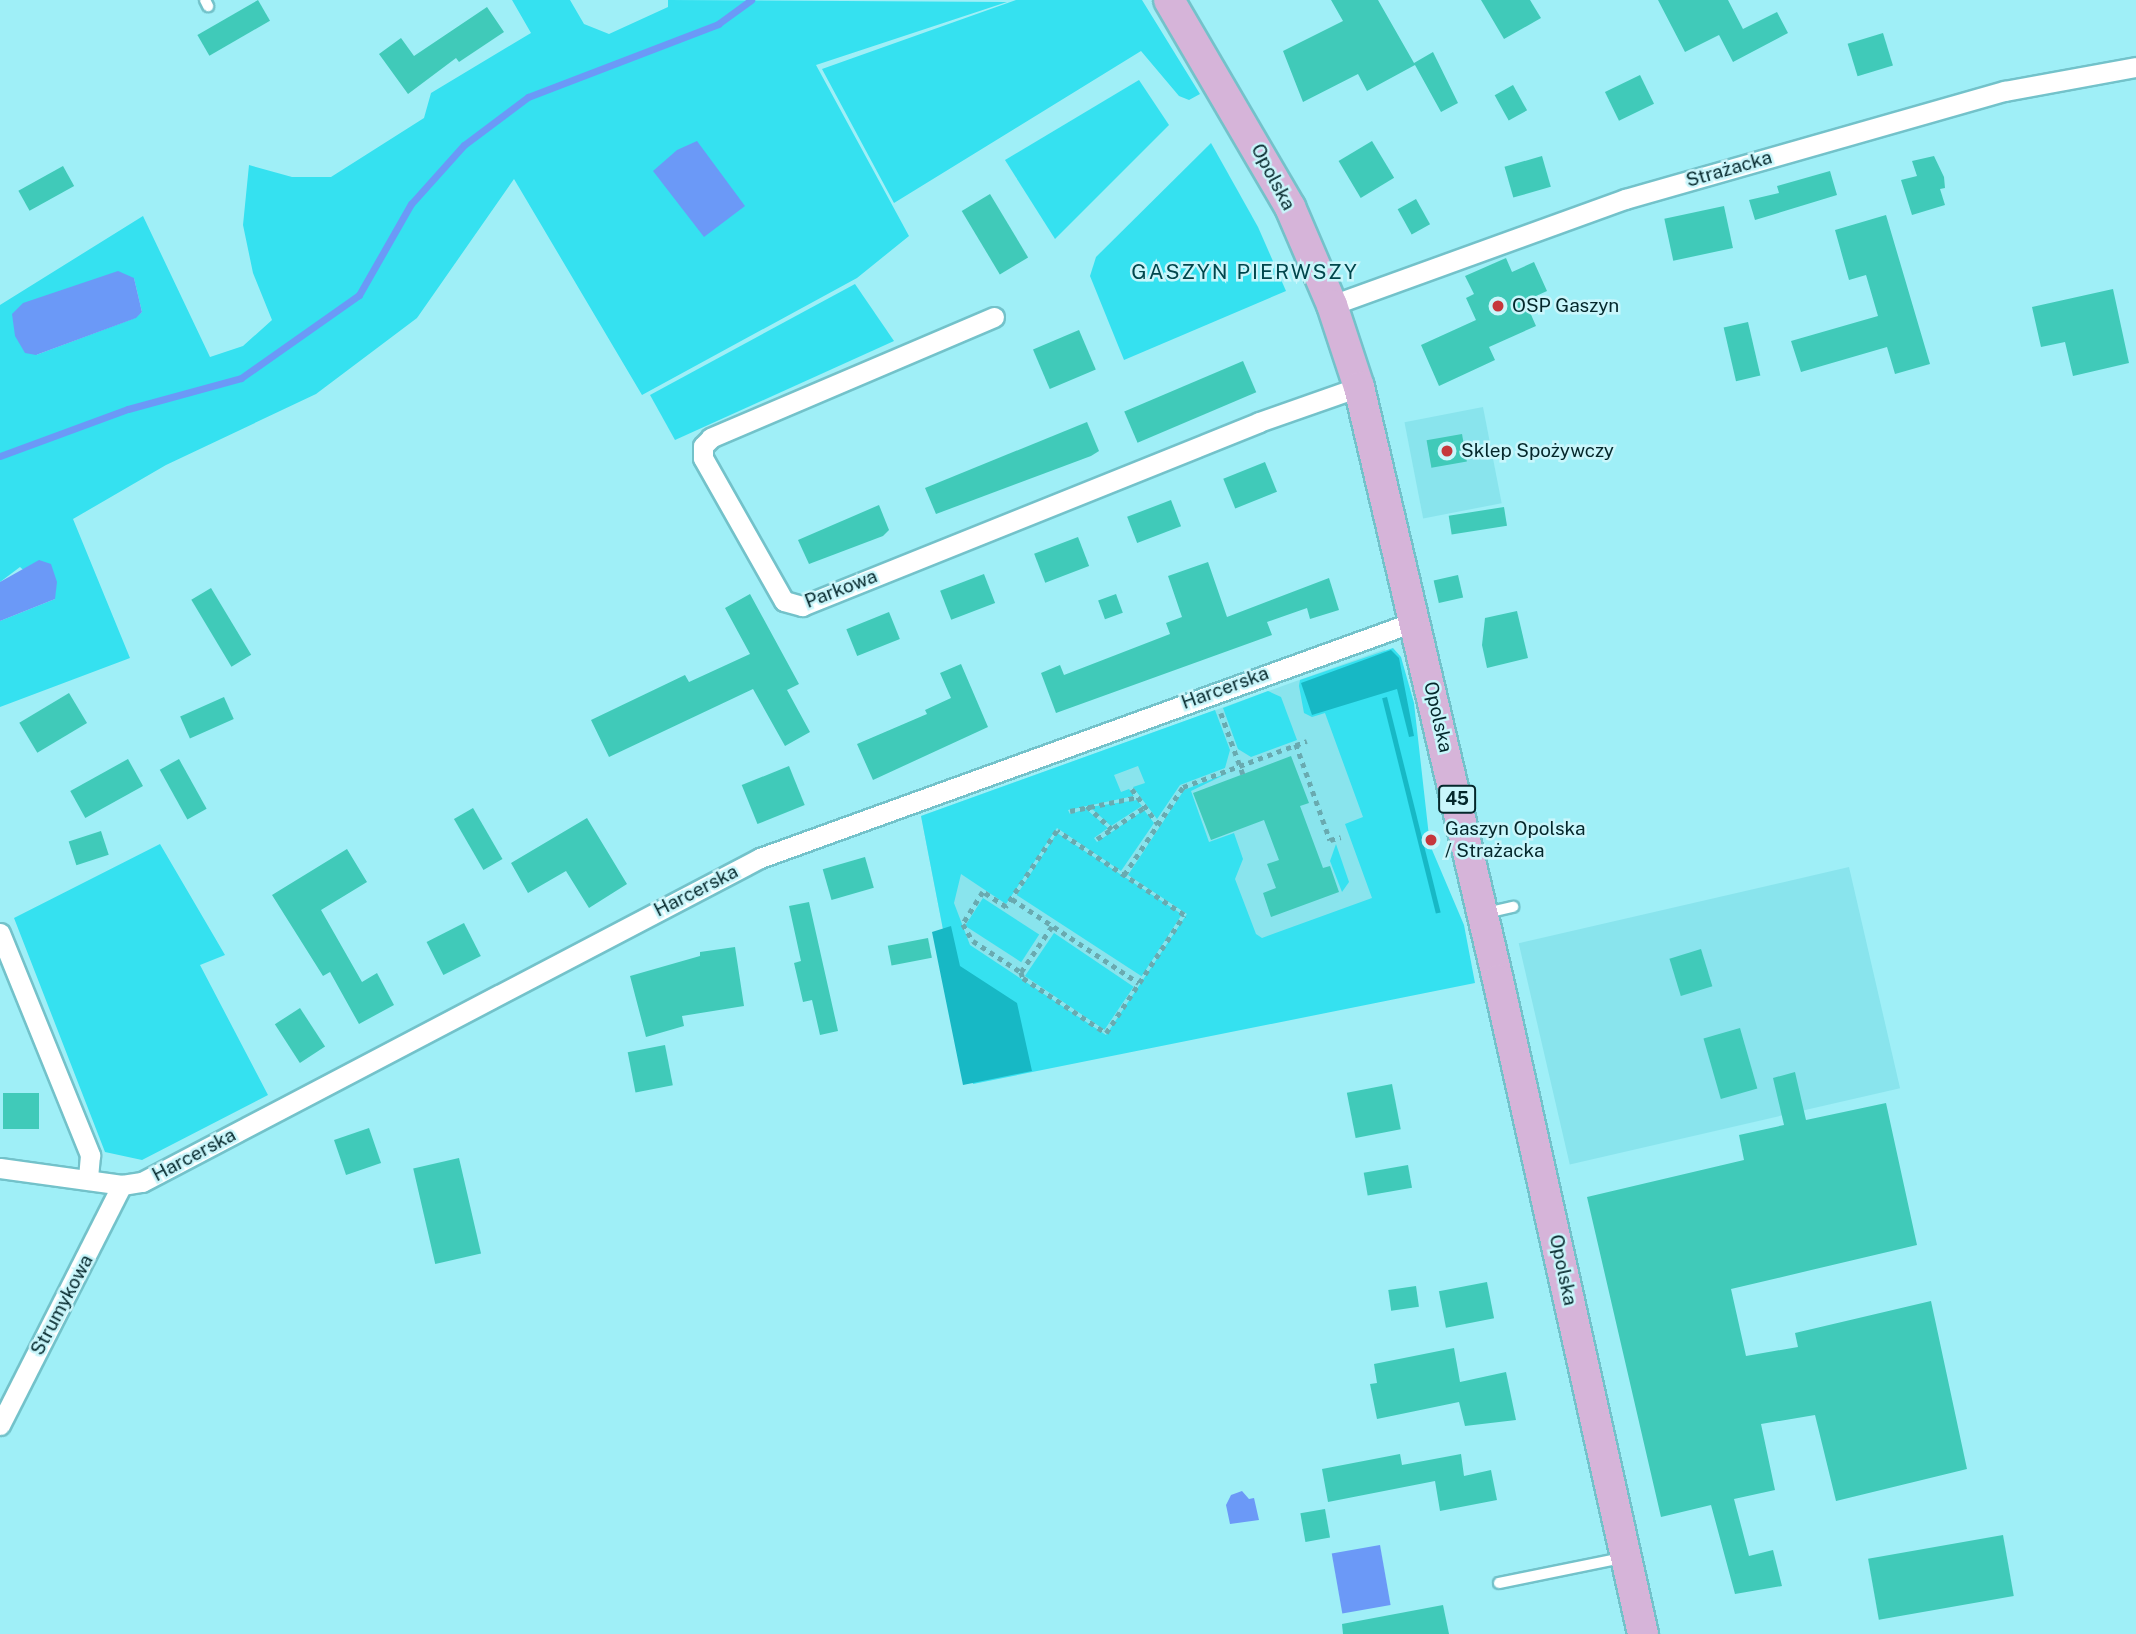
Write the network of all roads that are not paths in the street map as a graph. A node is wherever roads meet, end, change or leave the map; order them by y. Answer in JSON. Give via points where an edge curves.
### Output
{"nodes":[{"id":1,"x":1169,"y":0,"type":"edge"},
{"id":2,"x":2136,"y":67,"type":"edge"},
{"id":3,"x":1332,"y":305,"type":"junction"},
{"id":4,"x":994,"y":317,"type":"dead end"},
{"id":5,"x":1359,"y":387,"type":"junction"},
{"id":6,"x":1416,"y":621,"type":"junction"},
{"id":7,"x":1513,"y":907,"type":"dead end"},
{"id":8,"x":1482,"y":914,"type":"junction"},
{"id":9,"x":0,"y":933,"type":"edge"},
{"id":10,"x":0,"y":1168,"type":"edge"},
{"id":11,"x":88,"y":1178,"type":"junction"},
{"id":12,"x":122,"y":1185,"type":"junction"},
{"id":13,"x":0,"y":1425,"type":"edge"},
{"id":14,"x":1626,"y":1557,"type":"junction"},
{"id":15,"x":1499,"y":1583,"type":"dead end"},
{"id":16,"x":1643,"y":1634,"type":"edge"}],
"edges":[{"from":1,"to":3,"type":"main road","name":"Opolska","number":"45","via":[[1272,173]]},
{"from":2,"to":3,"type":"street","name":"Strażacka","via":[[2005,91],[1625,199]]},
{"from":3,"to":5,"type":"main road","name":"Opolska","number":"45"},
{"from":4,"to":5,"type":"street","name":"Parkowa","via":[[711,438],[703,446],[703,458],[784,601],[802,606],[1259,422]]},
{"from":5,"to":6,"type":"main road","name":"Opolska","number":"45"},
{"from":6,"to":8,"type":"main road","name":"Opolska","number":"45"},
{"from":6,"to":12,"type":"street","name":"Harcerska","via":[[760,859],[142,1182]]},
{"from":7,"to":8,"type":"lane"},
{"from":8,"to":14,"type":"main road","name":"Opolska","number":"45"},
{"from":9,"to":11,"type":"street","via":[[90,1154]]},
{"from":10,"to":11,"type":"street","name":"Harcerska"},
{"from":11,"to":12,"type":"street","name":"Harcerska"},
{"from":12,"to":13,"type":"street","name":"Strumykowa"},
{"from":14,"to":15,"type":"lane"},
{"from":14,"to":16,"type":"main road","name":"Opolska","number":"45"}]}
